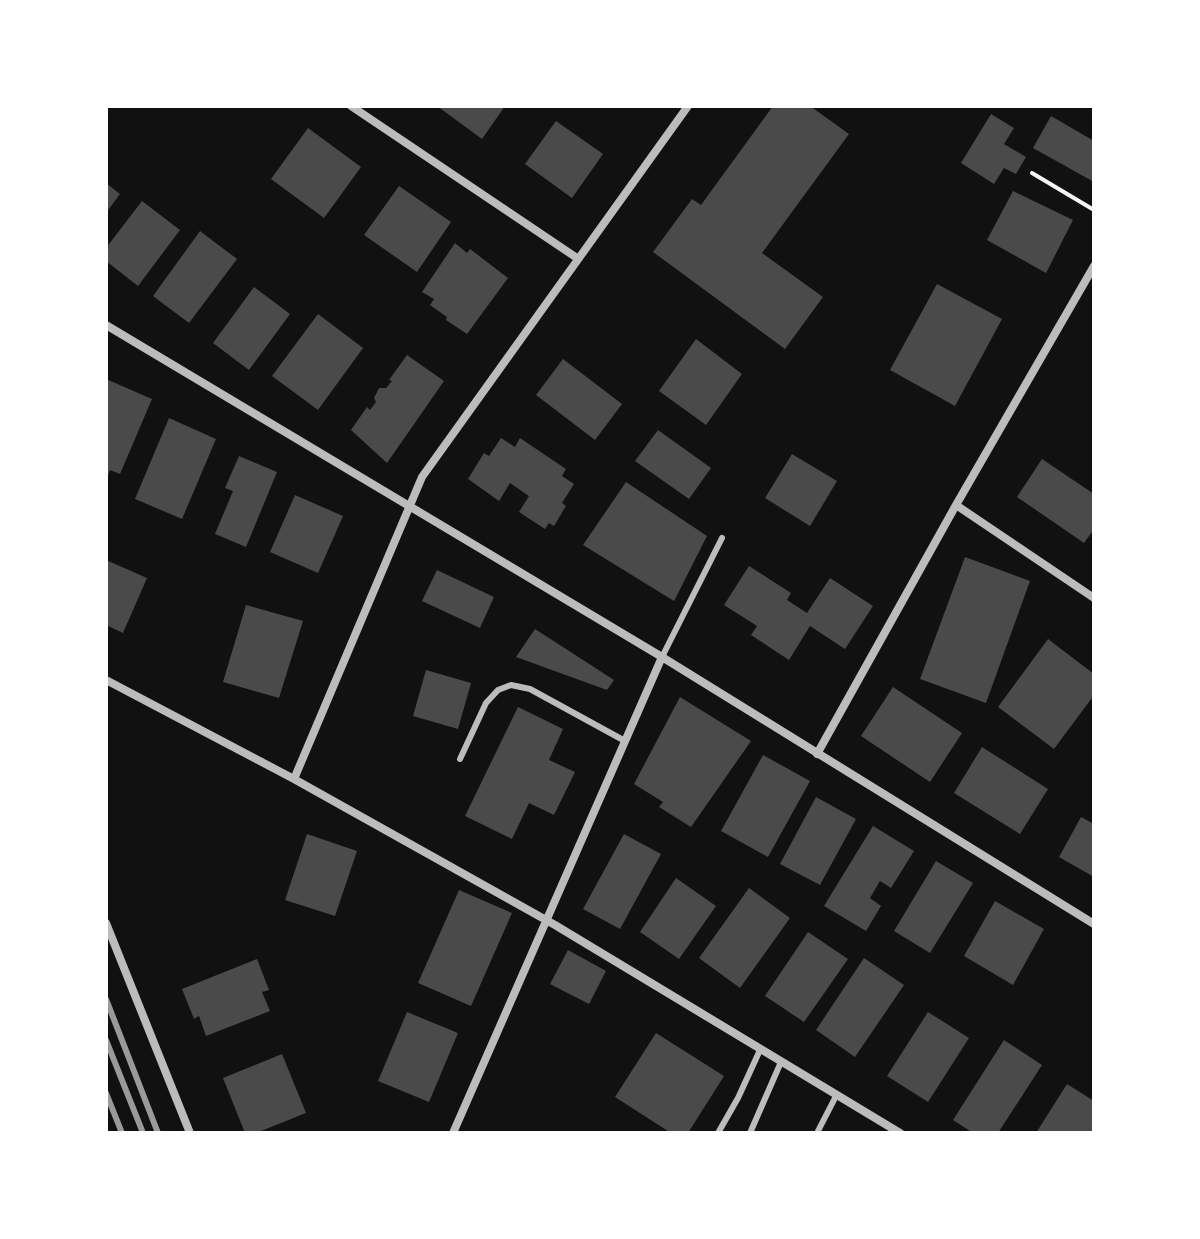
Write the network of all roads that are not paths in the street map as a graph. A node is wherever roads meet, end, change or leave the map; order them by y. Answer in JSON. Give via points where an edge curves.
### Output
{"nodes":[{"id":1,"x":351,"y":106,"type":"edge"},
{"id":2,"x":688,"y":106,"type":"edge"},
{"id":3,"x":577,"y":258,"type":"junction"},
{"id":4,"x":1092,"y":273,"type":"edge"},
{"id":5,"x":106,"y":325,"type":"edge"},
{"id":6,"x":408,"y":505,"type":"junction"},
{"id":7,"x":956,"y":505,"type":"junction"},
{"id":8,"x":722,"y":538,"type":"dead end"},
{"id":9,"x":1094,"y":598,"type":"edge"},
{"id":10,"x":662,"y":657,"type":"junction"},
{"id":11,"x":106,"y":680,"type":"edge"},
{"id":12,"x":625,"y":741,"type":"junction"},
{"id":13,"x":817,"y":754,"type":"junction"},
{"id":14,"x":460,"y":759,"type":"dead end"},
{"id":15,"x":294,"y":779,"type":"junction"},
{"id":16,"x":545,"y":920,"type":"junction"},
{"id":17,"x":106,"y":923,"type":"edge"},
{"id":18,"x":1094,"y":924,"type":"edge"},
{"id":19,"x":760,"y":1050,"type":"junction"},
{"id":20,"x":781,"y":1062,"type":"junction"},
{"id":21,"x":836,"y":1096,"type":"junction"},
{"id":22,"x":190,"y":1133,"type":"edge"},
{"id":23,"x":453,"y":1133,"type":"edge"},
{"id":24,"x":718,"y":1133,"type":"edge"},
{"id":25,"x":750,"y":1133,"type":"edge"},
{"id":26,"x":817,"y":1133,"type":"edge"},
{"id":27,"x":900,"y":1133,"type":"edge"}],
"edges":[{"from":1,"to":3,"type":"street"},
{"from":2,"to":3,"type":"street"},
{"from":3,"to":6,"type":"street","via":[[435,457]]},
{"from":4,"to":7,"type":"street"},
{"from":5,"to":6,"type":"street"},
{"from":6,"to":10,"type":"street"},
{"from":6,"to":15,"type":"street"},
{"from":7,"to":9,"type":"street"},
{"from":7,"to":13,"type":"street"},
{"from":8,"to":10,"type":"lane"},
{"from":10,"to":12,"type":"street"},
{"from":10,"to":13,"type":"street"},
{"from":11,"to":15,"type":"street"},
{"from":12,"to":14,"type":"lane","via":[[530,689],[511,685],[486,703]]},
{"from":12,"to":16,"type":"street"},
{"from":13,"to":18,"type":"street"},
{"from":15,"to":16,"type":"street"},
{"from":16,"to":19,"type":"street"},
{"from":16,"to":23,"type":"street"},
{"from":17,"to":22,"type":"street"},
{"from":19,"to":20,"type":"street"},
{"from":19,"to":24,"type":"lane"},
{"from":20,"to":21,"type":"street"},
{"from":20,"to":25,"type":"lane"},
{"from":21,"to":26,"type":"lane"},
{"from":21,"to":27,"type":"street"}]}
